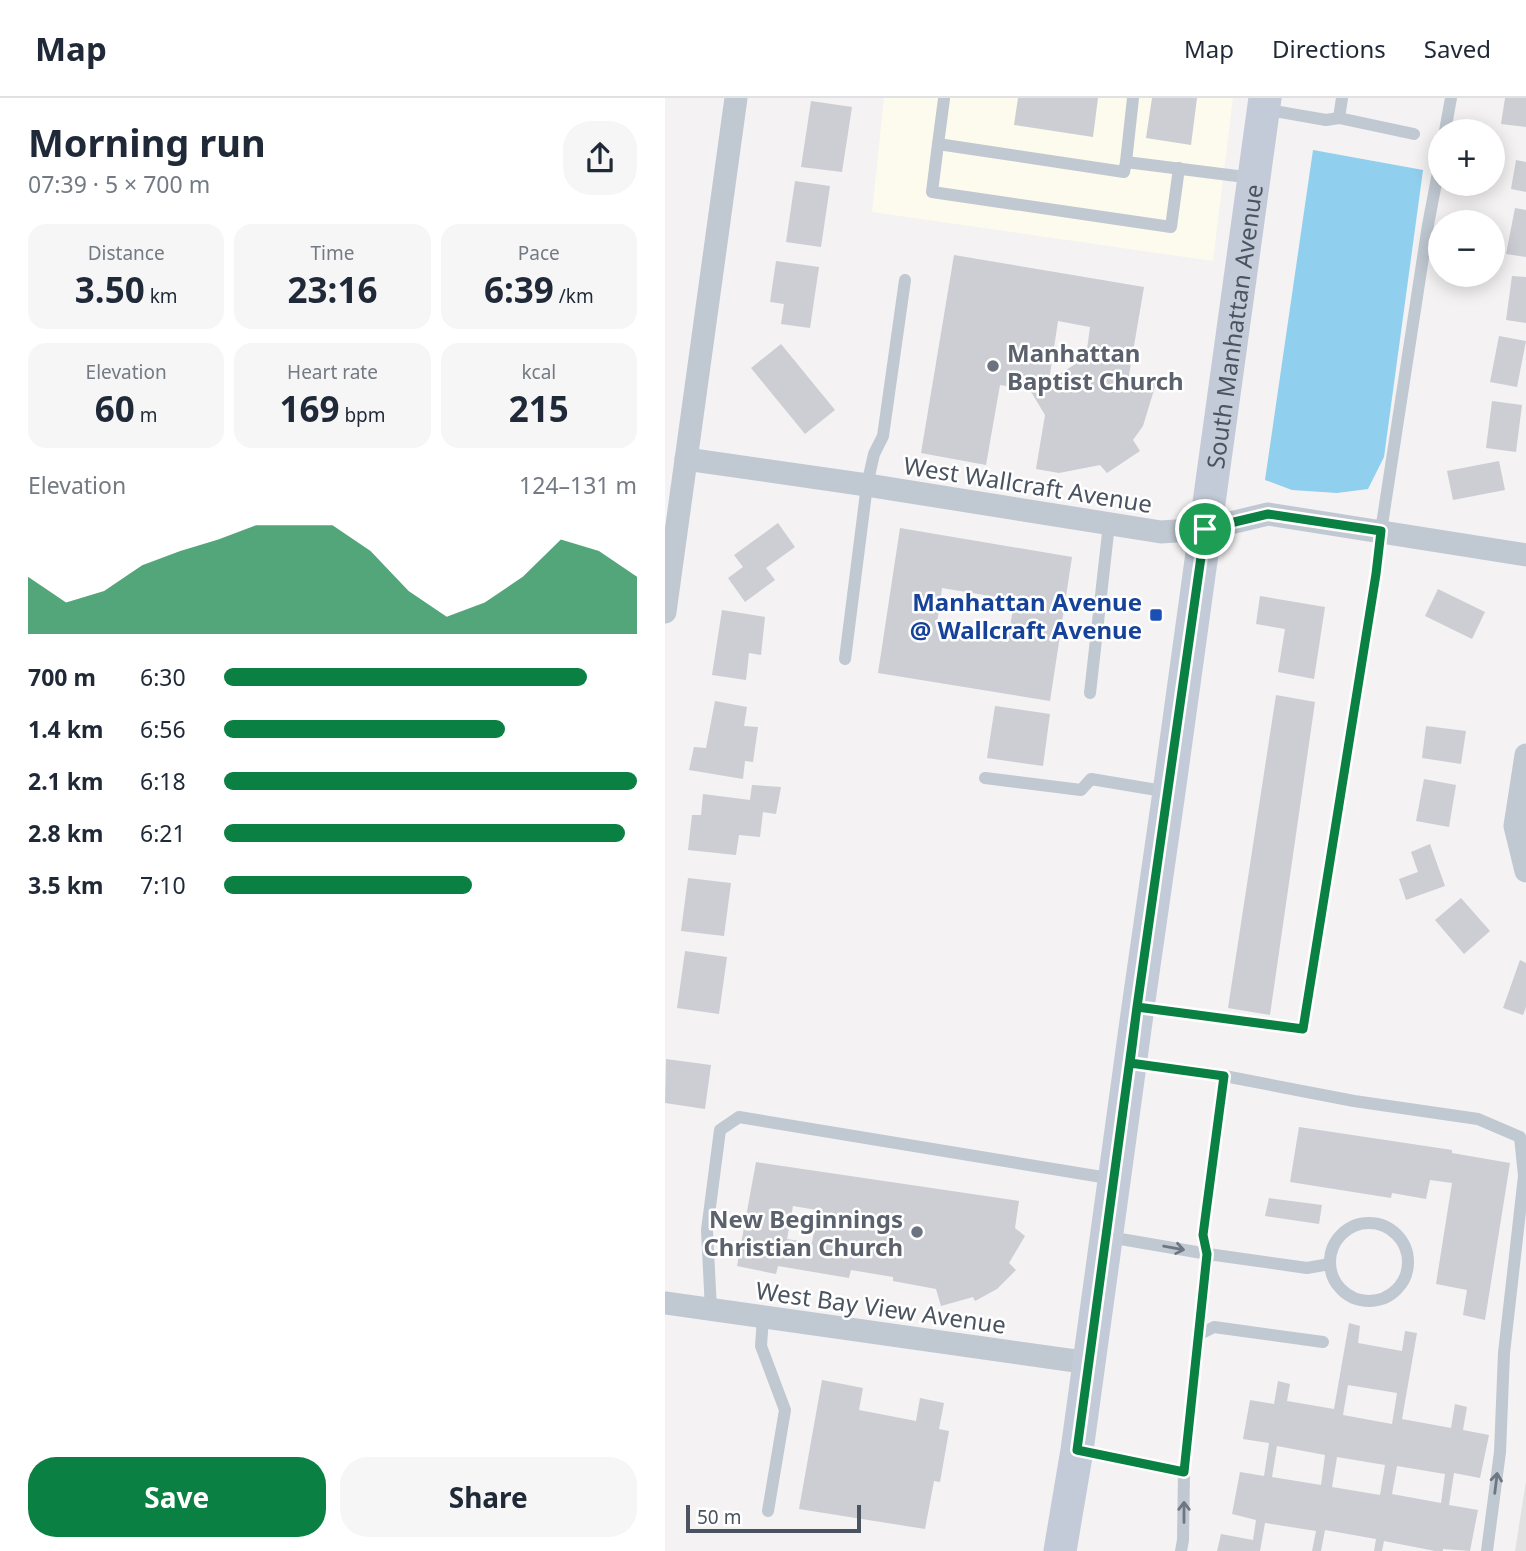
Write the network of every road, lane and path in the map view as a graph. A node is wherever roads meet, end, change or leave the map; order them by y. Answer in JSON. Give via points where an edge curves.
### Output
{"nodes":[{"id":1,"x":736,"y":98,"type":"edge"},
{"id":2,"x":1133,"y":98,"type":"edge"},
{"id":3,"x":1342,"y":98,"type":"edge"},
{"id":4,"x":1451,"y":98,"type":"edge"},
{"id":5,"x":944,"y":99,"type":"edge"},
{"id":6,"x":1264,"y":104,"type":"edge"},
{"id":7,"x":1339,"y":118,"type":"junction"},
{"id":8,"x":1447,"y":119,"type":"edge"},
{"id":9,"x":1414,"y":134,"type":"dead end"},
{"id":10,"x":938,"y":144,"type":"junction"},
{"id":11,"x":1126,"y":162,"type":"junction"},
{"id":12,"x":1179,"y":168,"type":"junction"},
{"id":13,"x":1254,"y":178,"type":"junction"},
{"id":14,"x":1434,"y":196,"type":"edge"},
{"id":15,"x":905,"y":280,"type":"dead end"},
{"id":16,"x":686,"y":459,"type":"junction"},
{"id":17,"x":867,"y":485,"type":"junction"},
{"id":18,"x":1109,"y":524,"type":"junction"},
{"id":19,"x":1205,"y":529,"type":"junction"},
{"id":20,"x":1381,"y":531,"type":"junction"},
{"id":21,"x":1526,"y":555,"type":"edge"},
{"id":22,"x":665,"y":612,"type":"edge"},
{"id":23,"x":845,"y":659,"type":"dead end"},
{"id":24,"x":1090,"y":693,"type":"dead end"},
{"id":25,"x":1526,"y":755,"type":"edge"},
{"id":26,"x":985,"y":778,"type":"dead end"},
{"id":27,"x":1169,"y":792,"type":"junction"},
{"id":28,"x":1526,"y":871,"type":"edge"},
{"id":29,"x":1137,"y":1007,"type":"junction"},
{"id":30,"x":1130,"y":1063,"type":"junction"},
{"id":31,"x":1224,"y":1076,"type":"junction"},
{"id":32,"x":1114,"y":1179,"type":"junction"},
{"id":33,"x":1107,"y":1237,"type":"junction"},
{"id":34,"x":1207,"y":1254,"type":"junction"},
{"id":35,"x":1330,"y":1264,"type":"junction"},
{"id":36,"x":666,"y":1306,"type":"edge"},
{"id":37,"x":711,"y":1310,"type":"junction"},
{"id":38,"x":763,"y":1317,"type":"junction"},
{"id":39,"x":1198,"y":1335,"type":"junction"},
{"id":40,"x":1324,"y":1342,"type":"dead end"},
{"id":41,"x":1090,"y":1363,"type":"junction"},
{"id":42,"x":1077,"y":1450,"type":"junction"},
{"id":43,"x":1184,"y":1472,"type":"junction"},
{"id":44,"x":768,"y":1511,"type":"dead end"},
{"id":45,"x":1061,"y":1551,"type":"edge"},
{"id":46,"x":1181,"y":1551,"type":"edge"},
{"id":47,"x":1487,"y":1551,"type":"edge"}],
"edges":[{"from":1,"to":16,"type":"street"},
{"from":2,"to":11,"type":"lane"},
{"from":3,"to":7,"type":"lane"},
{"from":4,"to":8,"type":"lane"},
{"from":5,"to":10,"type":"lane"},
{"from":6,"to":7,"type":"lane","via":[[1326,120]]},
{"from":6,"to":13,"type":"main road","name":"South Manhattan Avenue"},
{"from":7,"to":9,"type":"lane"},
{"from":10,"to":11,"type":"lane","via":[[1124,172]]},
{"from":10,"to":12,"type":"lane","via":[[932,192],[1171,227]]},
{"from":11,"to":12,"type":"lane"},
{"from":12,"to":13,"type":"lane"},
{"from":13,"to":19,"type":"main road","name":"South Manhattan Avenue"},
{"from":14,"to":20,"type":"lane"},
{"from":15,"to":17,"type":"lane","via":[[883,436]]},
{"from":16,"to":17,"type":"street","name":"West Wallcraft Avenue"},
{"from":16,"to":22,"type":"street"},
{"from":17,"to":18,"type":"street","name":"West Wallcraft Avenue"},
{"from":17,"to":23,"type":"lane"},
{"from":18,"to":19,"type":"street","name":"West Wallcraft Avenue","via":[[1161,532]]},
{"from":18,"to":24,"type":"lane"},
{"from":19,"to":20,"type":"street","name":"West Wallcraft Avenue","via":[[1268,514]]},
{"from":19,"to":27,"type":"main road","name":"South Manhattan Avenue"},
{"from":20,"to":21,"type":"street","name":"West Wallcraft Avenue"},
{"from":20,"to":29,"type":"lane","via":[[1303,1029]]},
{"from":25,"to":28,"type":"street","via":[[1515,826]]},
{"from":26,"to":27,"type":"lane","via":[[1081,790],[1091,779]]},
{"from":27,"to":29,"type":"main road","name":"South Manhattan Avenue"},
{"from":29,"to":30,"type":"main road","name":"South Manhattan Avenue"},
{"from":30,"to":31,"type":"lane"},
{"from":30,"to":32,"type":"main road","name":"South Manhattan Avenue"},
{"from":31,"to":34,"type":"lane","via":[[1203,1235]]},
{"from":47,"to":31,"type":"lane","one_way":true,"via":[[1524,1176],[1520,1137],[1478,1119]]},
{"from":32,"to":33,"type":"main road","name":"South Manhattan Avenue"},
{"from":32,"to":37,"type":"lane","via":[[739,1117],[720,1130],[707,1230]]},
{"from":33,"to":34,"type":"lane","one_way":true},
{"from":33,"to":41,"type":"main road","name":"South Manhattan Avenue"},
{"from":34,"to":35,"type":"lane","via":[[1307,1268]]},
{"from":34,"to":39,"type":"lane"},
{"from":35,"to":35,"type":"lane","via":[[1341,1289],[1365,1301],[1377,1300],[1404,1280],[1408,1257],[1397,1235],[1386,1227],[1360,1224],[1338,1239]]},
{"from":36,"to":37,"type":"street","name":"West Bay View Avenue"},
{"from":37,"to":38,"type":"street","name":"West Bay View Avenue"},
{"from":38,"to":41,"type":"street","name":"West Bay View Avenue"},
{"from":38,"to":44,"type":"lane","via":[[761,1346],[785,1410]]},
{"from":39,"to":40,"type":"lane","via":[[1214,1327]]},
{"from":39,"to":43,"type":"lane"},
{"from":41,"to":42,"type":"main road","name":"South Manhattan Avenue"},
{"from":42,"to":43,"type":"lane"},
{"from":42,"to":45,"type":"main road","name":"South Manhattan Avenue"},
{"from":46,"to":43,"type":"lane","one_way":true}]}
